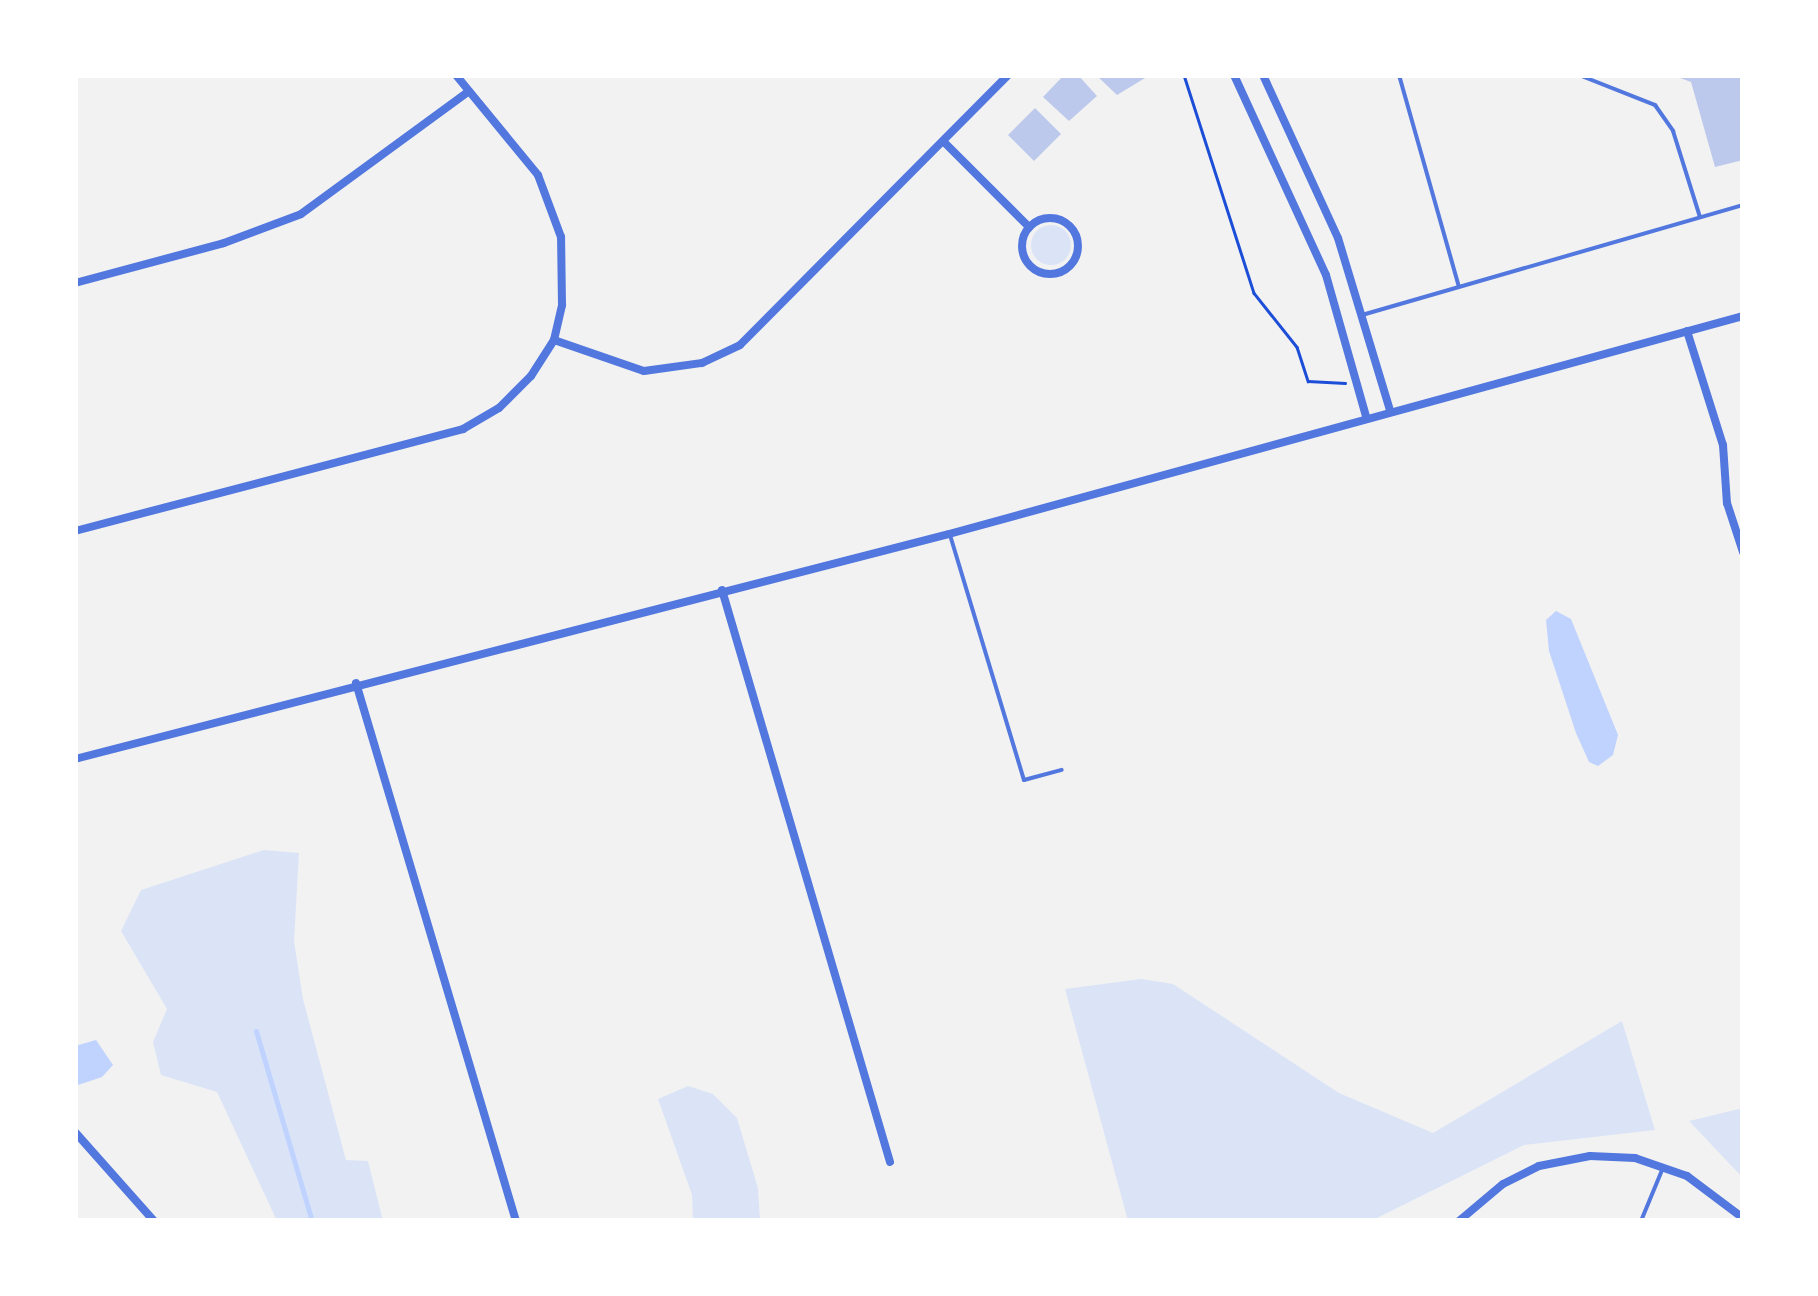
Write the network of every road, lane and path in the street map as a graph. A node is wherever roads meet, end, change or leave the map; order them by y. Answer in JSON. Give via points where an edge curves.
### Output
{"nodes":[{"id":1,"x":456,"y":75,"type":"edge"},
{"id":2,"x":1008,"y":75,"type":"edge"},
{"id":3,"x":1184,"y":75,"type":"edge"},
{"id":4,"x":1234,"y":75,"type":"edge"},
{"id":5,"x":1263,"y":75,"type":"edge"},
{"id":6,"x":1398,"y":75,"type":"edge"},
{"id":7,"x":1578,"y":75,"type":"edge"},
{"id":8,"x":469,"y":91,"type":"junction"},
{"id":9,"x":944,"y":141,"type":"junction"},
{"id":10,"x":1743,"y":205,"type":"edge"},
{"id":11,"x":1700,"y":217,"type":"junction"},
{"id":12,"x":1028,"y":226,"type":"junction"},
{"id":13,"x":75,"y":283,"type":"edge"},
{"id":14,"x":1459,"y":287,"type":"junction"},
{"id":15,"x":1362,"y":315,"type":"junction"},
{"id":16,"x":1743,"y":316,"type":"edge"},
{"id":17,"x":1687,"y":331,"type":"junction"},
{"id":18,"x":554,"y":340,"type":"junction"},
{"id":19,"x":1338,"y":385,"type":"dead end"},
{"id":20,"x":1390,"y":410,"type":"junction"},
{"id":21,"x":1366,"y":416,"type":"junction"},
{"id":22,"x":75,"y":530,"type":"edge"},
{"id":23,"x":950,"y":534,"type":"junction"},
{"id":24,"x":1743,"y":552,"type":"edge"},
{"id":25,"x":722,"y":590,"type":"junction"},
{"id":26,"x":356,"y":683,"type":"junction"},
{"id":27,"x":75,"y":759,"type":"edge"},
{"id":28,"x":1062,"y":770,"type":"dead end"},
{"id":29,"x":75,"y":1132,"type":"edge"},
{"id":30,"x":890,"y":1162,"type":"dead end"},
{"id":31,"x":1663,"y":1168,"type":"junction"},
{"id":32,"x":1743,"y":1218,"type":"edge"},
{"id":33,"x":154,"y":1221,"type":"edge"},
{"id":34,"x":516,"y":1221,"type":"edge"},
{"id":35,"x":1459,"y":1221,"type":"edge"},
{"id":36,"x":1641,"y":1221,"type":"edge"}],
"edges":[{"from":1,"to":8,"type":"street"},
{"from":2,"to":9,"type":"street"},
{"from":3,"to":19,"type":"path","via":[[1254,293],[1296,347],[1308,381]]},
{"from":4,"to":21,"type":"street","via":[[1326,275]]},
{"from":5,"to":15,"type":"street","via":[[1338,238]]},
{"from":6,"to":14,"type":"lane"},
{"from":7,"to":11,"type":"lane","via":[[1655,105],[1674,131]]},
{"from":8,"to":13,"type":"street","via":[[376,166],[301,214],[224,243]]},
{"from":8,"to":18,"type":"street","via":[[538,176],[556,218],[565,258]]},
{"from":9,"to":12,"type":"street"},
{"from":9,"to":18,"type":"street","via":[[749,339],[722,356],[644,371]]},
{"from":10,"to":11,"type":"lane"},
{"from":11,"to":14,"type":"lane"},
{"from":12,"to":12,"type":"street","via":[[1022,240],[1027,263],[1047,274],[1069,267],[1078,251],[1070,226],[1054,218]]},
{"from":14,"to":15,"type":"lane"},
{"from":15,"to":20,"type":"street"},
{"from":16,"to":17,"type":"street"},
{"from":17,"to":20,"type":"street"},
{"from":17,"to":24,"type":"street","via":[[1723,446],[1727,502]]},
{"from":18,"to":22,"type":"street","via":[[511,399],[462,429]]},
{"from":20,"to":21,"type":"street"},
{"from":21,"to":23,"type":"street"},
{"from":23,"to":25,"type":"street"},
{"from":23,"to":28,"type":"lane","via":[[1024,780]]},
{"from":25,"to":26,"type":"street"},
{"from":25,"to":30,"type":"street"},
{"from":26,"to":27,"type":"street"},
{"from":26,"to":34,"type":"street"},
{"from":29,"to":33,"type":"street"},
{"from":31,"to":32,"type":"street","via":[[1711,1189]]},
{"from":31,"to":35,"type":"street","via":[[1590,1156],[1539,1166],[1503,1184]]},
{"from":31,"to":36,"type":"lane"}]}
